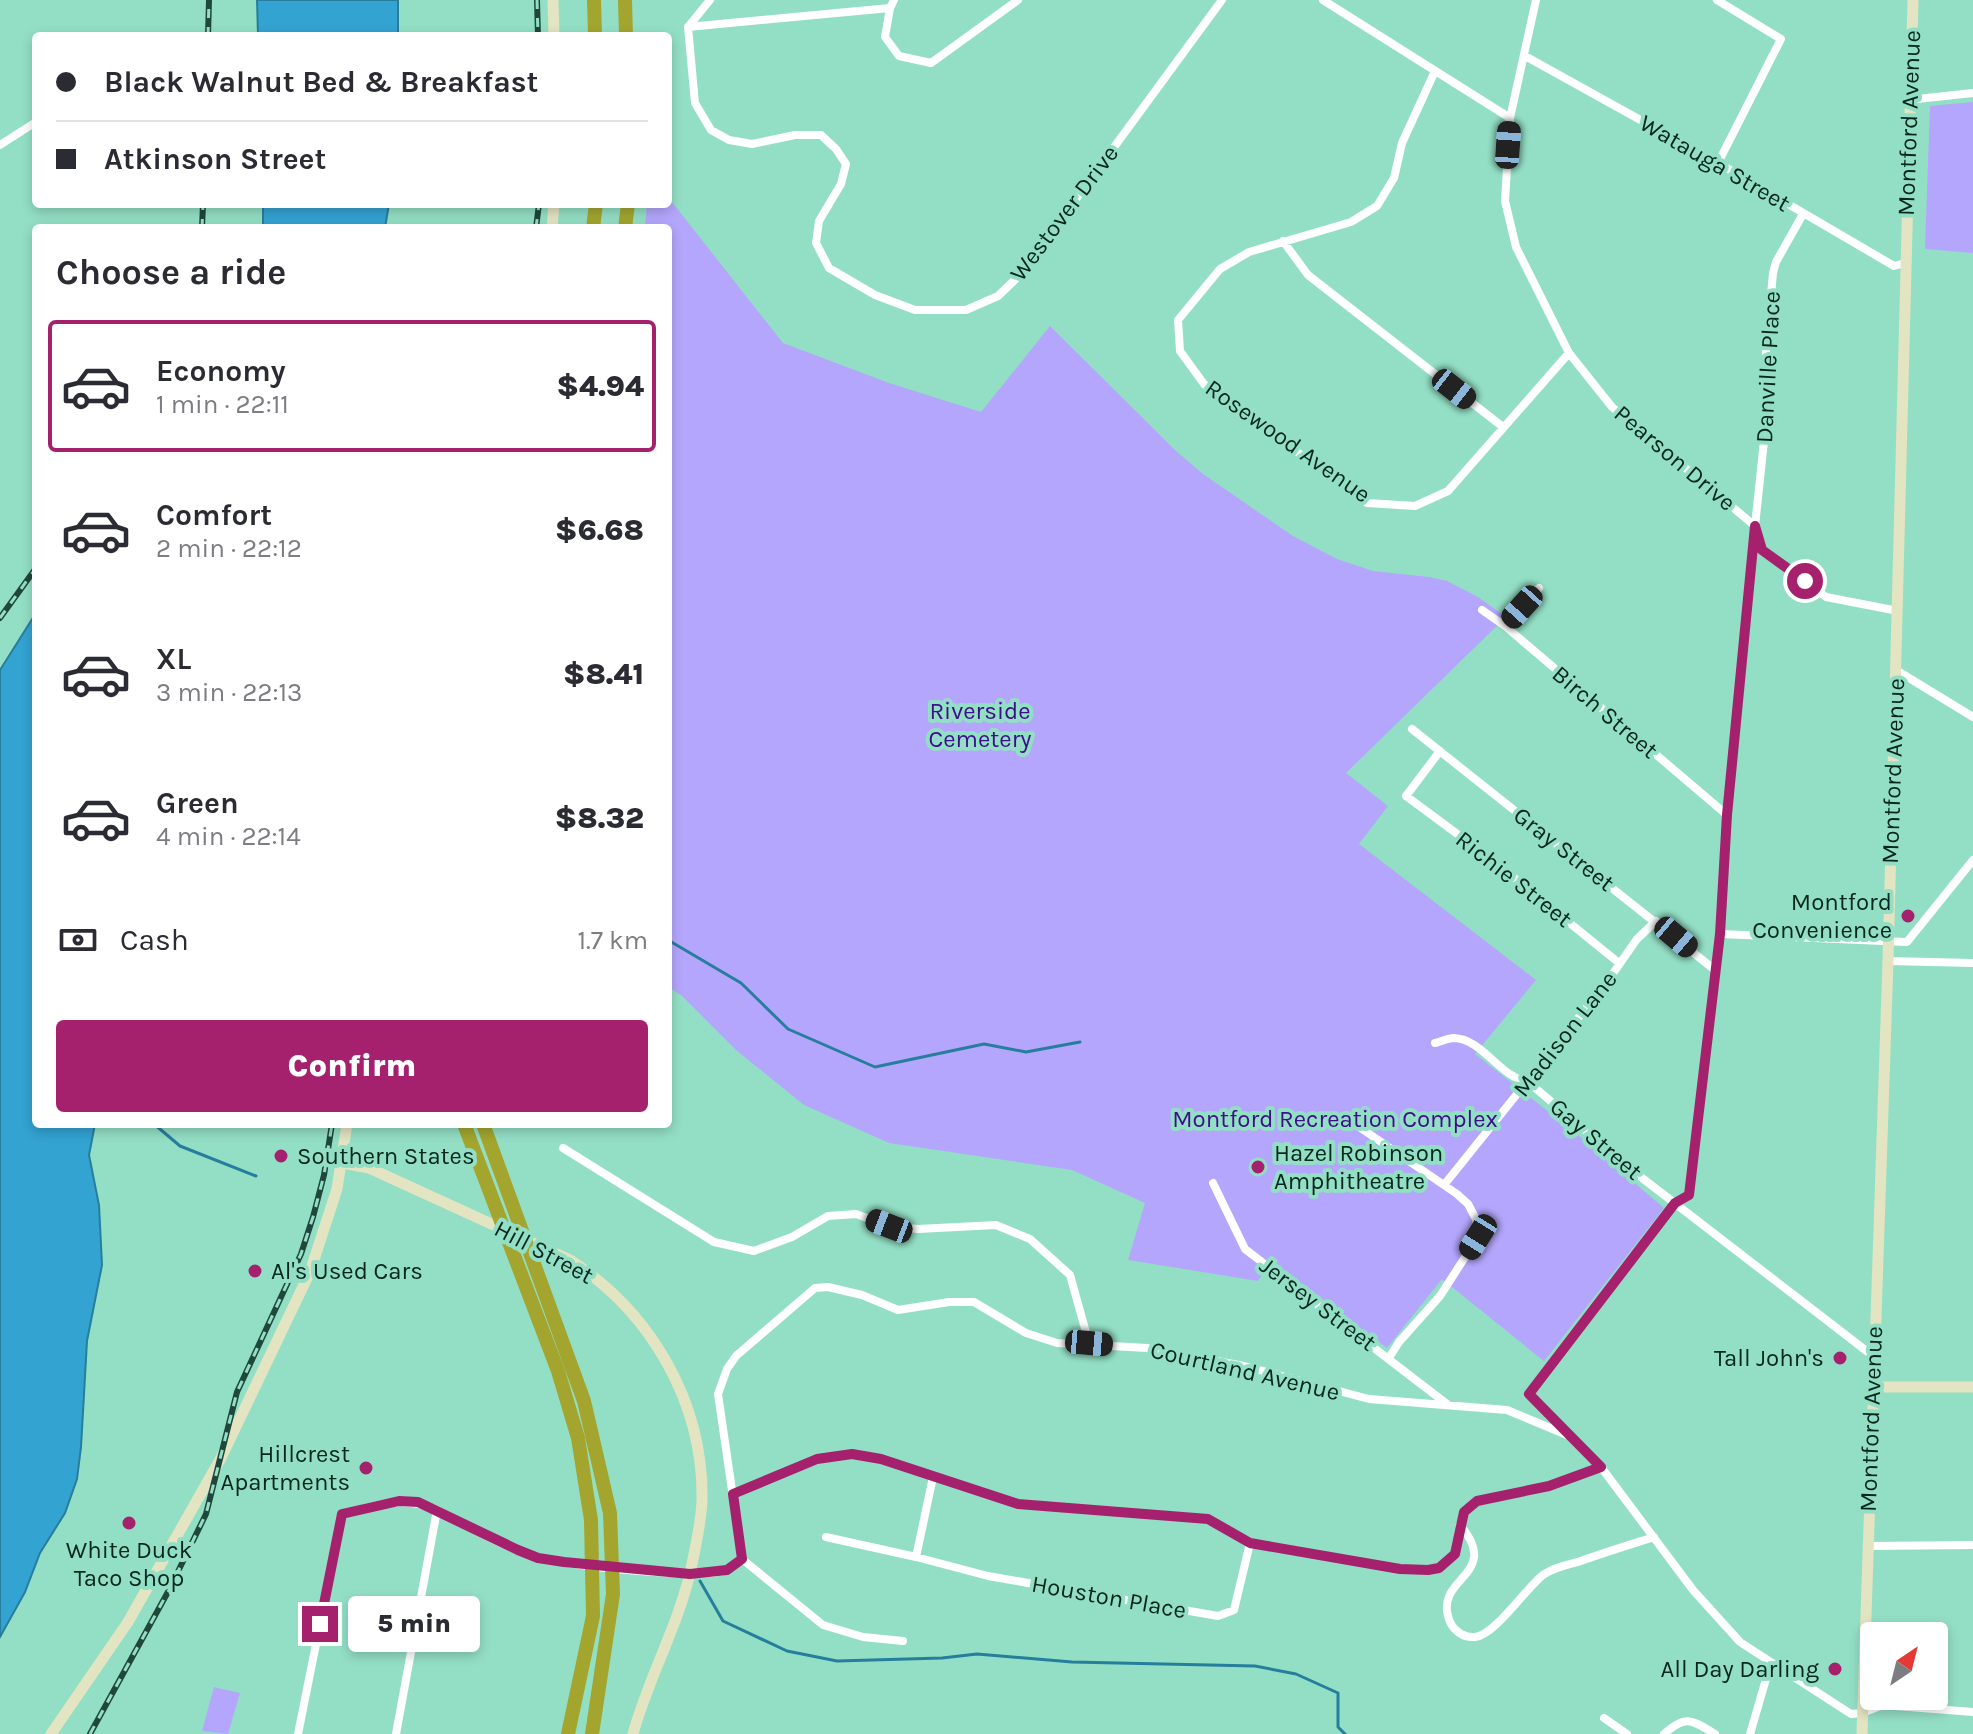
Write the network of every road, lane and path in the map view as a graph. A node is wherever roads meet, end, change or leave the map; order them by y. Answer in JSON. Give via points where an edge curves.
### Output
{"nodes":[{"id":1,"x":553,"y":0,"type":"edge"},
{"id":2,"x":594,"y":0,"type":"edge"},
{"id":3,"x":625,"y":0,"type":"edge"},
{"id":4,"x":710,"y":0,"type":"edge"},
{"id":5,"x":1018,"y":0,"type":"edge"},
{"id":6,"x":1222,"y":0,"type":"edge"},
{"id":7,"x":1323,"y":0,"type":"edge"},
{"id":8,"x":1536,"y":0,"type":"edge"},
{"id":9,"x":1717,"y":0,"type":"edge"},
{"id":10,"x":1913,"y":0,"type":"edge"},
{"id":11,"x":892,"y":4,"type":"edge"},
{"id":12,"x":688,"y":27,"type":"junction"},
{"id":13,"x":554,"y":32,"type":"edge"},
{"id":14,"x":595,"y":32,"type":"edge"},
{"id":15,"x":626,"y":32,"type":"edge"},
{"id":16,"x":1525,"y":56,"type":"junction"},
{"id":17,"x":1435,"y":71,"type":"junction"},
{"id":18,"x":1973,"y":93,"type":"edge"},
{"id":19,"x":1908,"y":100,"type":"junction"},
{"id":20,"x":1510,"y":118,"type":"junction"},
{"id":21,"x":32,"y":125,"type":"edge"},
{"id":22,"x":0,"y":145,"type":"edge"},
{"id":23,"x":1718,"y":163,"type":"junction"},
{"id":24,"x":1803,"y":214,"type":"junction"},
{"id":25,"x":1283,"y":241,"type":"junction"},
{"id":26,"x":1905,"y":263,"type":"junction"},
{"id":27,"x":1569,"y":353,"type":"junction"},
{"id":28,"x":1503,"y":427,"type":"junction"},
{"id":29,"x":1755,"y":526,"type":"junction"},
{"id":30,"x":1539,"y":588,"type":"dead end"},
{"id":31,"x":1482,"y":610,"type":"dead end"},
{"id":32,"x":1898,"y":611,"type":"junction"},
{"id":33,"x":1505,"y":626,"type":"junction"},
{"id":34,"x":1896,"y":670,"type":"junction"},
{"id":35,"x":1973,"y":717,"type":"edge"},
{"id":36,"x":1412,"y":729,"type":"dead end"},
{"id":37,"x":1440,"y":751,"type":"junction"},
{"id":38,"x":1727,"y":815,"type":"junction"},
{"id":39,"x":1973,"y":860,"type":"edge"},
{"id":40,"x":1656,"y":921,"type":"junction"},
{"id":41,"x":1720,"y":934,"type":"junction"},
{"id":42,"x":1889,"y":942,"type":"junction"},
{"id":43,"x":1888,"y":961,"type":"junction"},
{"id":44,"x":1619,"y":963,"type":"junction"},
{"id":45,"x":1973,"y":963,"type":"edge"},
{"id":46,"x":1715,"y":970,"type":"junction"},
{"id":47,"x":1435,"y":1043,"type":"dead end"},
{"id":48,"x":1527,"y":1081,"type":"junction"},
{"id":49,"x":1349,"y":1120,"type":"dead end"},
{"id":50,"x":347,"y":1128,"type":"edge"},
{"id":51,"x":465,"y":1128,"type":"edge"},
{"id":52,"x":484,"y":1128,"type":"edge"},
{"id":53,"x":563,"y":1148,"type":"dead end"},
{"id":54,"x":343,"y":1163,"type":"junction"},
{"id":55,"x":1213,"y":1183,"type":"dead end"},
{"id":56,"x":1444,"y":1185,"type":"junction"},
{"id":57,"x":1675,"y":1203,"type":"junction"},
{"id":58,"x":1089,"y":1343,"type":"junction"},
{"id":59,"x":1873,"y":1356,"type":"junction"},
{"id":60,"x":1389,"y":1358,"type":"junction"},
{"id":61,"x":1872,"y":1387,"type":"junction"},
{"id":62,"x":1973,"y":1387,"type":"edge"},
{"id":63,"x":1448,"y":1405,"type":"junction"},
{"id":64,"x":1573,"y":1438,"type":"junction"},
{"id":65,"x":1601,"y":1467,"type":"junction"},
{"id":66,"x":933,"y":1477,"type":"junction"},
{"id":67,"x":733,"y":1494,"type":"junction"},
{"id":68,"x":437,"y":1510,"type":"junction"},
{"id":69,"x":1460,"y":1525,"type":"junction"},
{"id":70,"x":826,"y":1537,"type":"dead end"},
{"id":71,"x":1654,"y":1537,"type":"junction"},
{"id":72,"x":1250,"y":1543,"type":"junction"},
{"id":73,"x":1973,"y":1545,"type":"edge"},
{"id":74,"x":1867,"y":1546,"type":"junction"},
{"id":75,"x":916,"y":1557,"type":"junction"},
{"id":76,"x":742,"y":1559,"type":"junction"},
{"id":77,"x":690,"y":1574,"type":"junction"},
{"id":78,"x":903,"y":1641,"type":"dead end"},
{"id":79,"x":1771,"y":1662,"type":"junction"},
{"id":80,"x":576,"y":1688,"type":"junction"},
{"id":81,"x":1973,"y":1712,"type":"edge"},
{"id":82,"x":1862,"y":1713,"type":"junction"},
{"id":83,"x":1604,"y":1718,"type":"dead end"},
{"id":84,"x":51,"y":1734,"type":"edge"},
{"id":85,"x":298,"y":1734,"type":"edge"},
{"id":86,"x":396,"y":1734,"type":"edge"},
{"id":87,"x":559,"y":1734,"type":"edge"},
{"id":88,"x":568,"y":1734,"type":"edge"},
{"id":89,"x":592,"y":1734,"type":"edge"},
{"id":90,"x":633,"y":1734,"type":"edge"},
{"id":91,"x":1627,"y":1734,"type":"edge"},
{"id":92,"x":1664,"y":1734,"type":"edge"},
{"id":93,"x":1715,"y":1734,"type":"edge"},
{"id":94,"x":1750,"y":1734,"type":"edge"},
{"id":95,"x":1862,"y":1734,"type":"edge"}],
"edges":[{"from":1,"to":13,"type":"street"},
{"from":2,"to":14,"type":"highway"},
{"from":3,"to":15,"type":"highway"},
{"from":4,"to":12,"type":"street"},
{"from":5,"to":11,"type":"street","via":[[931,63],[899,56],[885,37]]},
{"from":6,"to":12,"type":"street","name":"Westover Drive","via":[[1021,274],[998,296],[966,310],[915,310],[875,295],[829,268],[816,243],[819,221],[841,184],[846,164],[821,135],[752,144],[711,130],[695,103]]},
{"from":7,"to":17,"type":"street"},
{"from":8,"to":16,"type":"street","name":"Pearson Drive"},
{"from":9,"to":23,"type":"street","via":[[1781,39]]},
{"from":10,"to":19,"type":"street","name":"Montford Avenue"},
{"from":11,"to":12,"type":"street"},
{"from":16,"to":20,"type":"street","name":"Pearson Drive"},
{"from":16,"to":23,"type":"street","name":"Watauga Street"},
{"from":17,"to":20,"type":"street"},
{"from":17,"to":25,"type":"street","name":"Rosewood Avenue","via":[[1402,143],[1394,178],[1377,206],[1351,222]]},
{"from":18,"to":19,"type":"street"},
{"from":19,"to":26,"type":"street","name":"Montford Avenue"},
{"from":20,"to":27,"type":"street","name":"Pearson Drive","via":[[1505,201],[1516,247]]},
{"from":21,"to":22,"type":"street"},
{"from":23,"to":24,"type":"street","name":"Watauga Street"},
{"from":24,"to":26,"type":"street","name":"Watauga Street","via":[[1894,266]]},
{"from":24,"to":29,"type":"street","name":"Danville Place","via":[[1773,273]]},
{"from":25,"to":28,"type":"street","via":[[1308,275]]},
{"from":25,"to":28,"type":"street","name":"Rosewood Avenue","via":[[1220,269],[1178,320],[1180,351],[1204,384],[1367,503],[1415,506],[1448,491]]},
{"from":26,"to":32,"type":"street","name":"Montford Avenue"},
{"from":27,"to":28,"type":"street","name":"Rosewood Avenue"},
{"from":27,"to":29,"type":"street","name":"Pearson Drive","via":[[1612,407]]},
{"from":29,"to":32,"type":"street","via":[[1762,550],[1826,597]]},
{"from":29,"to":38,"type":"street","name":"Pearson Drive"},
{"from":30,"to":33,"type":"street"},
{"from":31,"to":33,"type":"street","name":"Birch Street"},
{"from":32,"to":34,"type":"street","name":"Montford Avenue"},
{"from":33,"to":38,"type":"street","name":"Birch Street"},
{"from":34,"to":35,"type":"street"},
{"from":34,"to":42,"type":"street","name":"Montford Avenue"},
{"from":36,"to":37,"type":"street","name":"Gray Street"},
{"from":37,"to":40,"type":"street","name":"Gray Street"},
{"from":37,"to":44,"type":"street","name":"Richie Street","via":[[1406,796]]},
{"from":38,"to":41,"type":"street","name":"Pearson Drive"},
{"from":39,"to":42,"type":"street","via":[[1907,942]]},
{"from":40,"to":44,"type":"street","name":"Madison Lane"},
{"from":40,"to":46,"type":"street","name":"Gray Street"},
{"from":41,"to":42,"type":"street"},
{"from":41,"to":46,"type":"street","name":"Pearson Drive"},
{"from":42,"to":43,"type":"street","name":"Montford Avenue"},
{"from":43,"to":45,"type":"street"},
{"from":43,"to":59,"type":"street","name":"Montford Avenue"},
{"from":44,"to":48,"type":"street","name":"Madison Lane"},
{"from":46,"to":57,"type":"street","name":"Pearson Drive","via":[[1689,1195]]},
{"from":47,"to":48,"type":"street","name":"Gay Street","via":[[1454,1038],[1473,1044],[1516,1079]]},
{"from":48,"to":56,"type":"street","name":"Madison Lane"},
{"from":48,"to":57,"type":"street","name":"Gay Street"},
{"from":49,"to":56,"type":"street"},
{"from":50,"to":54,"type":"street"},
{"from":51,"to":80,"type":"highway","via":[[558,1371],[578,1438],[591,1520],[593,1616]]},
{"from":52,"to":89,"type":"highway","via":[[584,1401],[610,1513],[613,1594]]},
{"from":53,"to":58,"type":"street","via":[[714,1242],[754,1251],[828,1216],[856,1214],[918,1229],[996,1225],[1030,1239],[1070,1275]]},
{"from":54,"to":77,"type":"street","name":"Hill Street","via":[[369,1168],[570,1260],[615,1294],[656,1343],[690,1415],[702,1502]]},
{"from":54,"to":84,"type":"street","via":[[310,1272],[221,1458],[128,1622]]},
{"from":55,"to":60,"type":"street","name":"Jersey Street","via":[[1245,1249]]},
{"from":56,"to":60,"type":"street","via":[[1468,1204],[1478,1237],[1440,1296]]},
{"from":57,"to":59,"type":"street","name":"Gay Street"},
{"from":57,"to":64,"type":"street","name":"Pearson Drive","via":[[1529,1394]]},
{"from":58,"to":63,"type":"street","name":"Courtland Avenue","via":[[1244,1366],[1369,1399]]},
{"from":58,"to":67,"type":"street","name":"Courtland Avenue","via":[[1057,1343],[1026,1333],[974,1302],[898,1310],[862,1295],[815,1288],[727,1369],[718,1394]]},
{"from":59,"to":61,"type":"street","name":"Montford Avenue"},
{"from":60,"to":63,"type":"street","name":"Jersey Street"},
{"from":61,"to":62,"type":"street"},
{"from":61,"to":74,"type":"street","name":"Montford Avenue"},
{"from":63,"to":64,"type":"street","name":"Courtland Avenue","via":[[1507,1410]]},
{"from":64,"to":65,"type":"street","name":"Courtland Avenue"},
{"from":65,"to":69,"type":"street","via":[[1549,1486],[1477,1501],[1464,1512]]},
{"from":65,"to":71,"type":"street","name":"Courtland Avenue"},
{"from":66,"to":67,"type":"street","via":[[852,1454],[817,1459]]},
{"from":66,"to":72,"type":"street","via":[[1018,1504],[1208,1519]]},
{"from":66,"to":75,"type":"street"},
{"from":67,"to":76,"type":"street","name":"Courtland Avenue"},
{"from":68,"to":77,"type":"street","via":[[538,1558]]},
{"from":68,"to":85,"type":"street","via":[[399,1501],[342,1514]]},
{"from":68,"to":86,"type":"street"},
{"from":69,"to":71,"type":"street","via":[[1476,1557],[1451,1593],[1447,1614],[1453,1627],[1472,1637],[1495,1624],[1547,1572]]},
{"from":69,"to":72,"type":"street","via":[[1455,1554],[1428,1570]]},
{"from":70,"to":75,"type":"street","name":"Houston Place"},
{"from":71,"to":79,"type":"street","name":"Courtland Avenue","via":[[1740,1642]]},
{"from":72,"to":75,"type":"street","name":"Houston Place","via":[[1234,1610],[1218,1616],[988,1576]]},
{"from":73,"to":74,"type":"street"},
{"from":74,"to":82,"type":"street","name":"Montford Avenue"},
{"from":76,"to":77,"type":"street","via":[[727,1570]]},
{"from":76,"to":78,"type":"street","via":[[823,1625]]},
{"from":77,"to":90,"type":"street","name":"Hill Street"},
{"from":79,"to":82,"type":"street","name":"Courtland Avenue","via":[[1851,1714]]},
{"from":79,"to":94,"type":"street"},
{"from":80,"to":87,"type":"highway"},
{"from":80,"to":88,"type":"highway"},
{"from":81,"to":82,"type":"street","via":[[1883,1705]]},
{"from":82,"to":95,"type":"street","name":"Montford Avenue"},
{"from":83,"to":91,"type":"street"},
{"from":92,"to":93,"type":"street","via":[[1683,1721]]}]}
